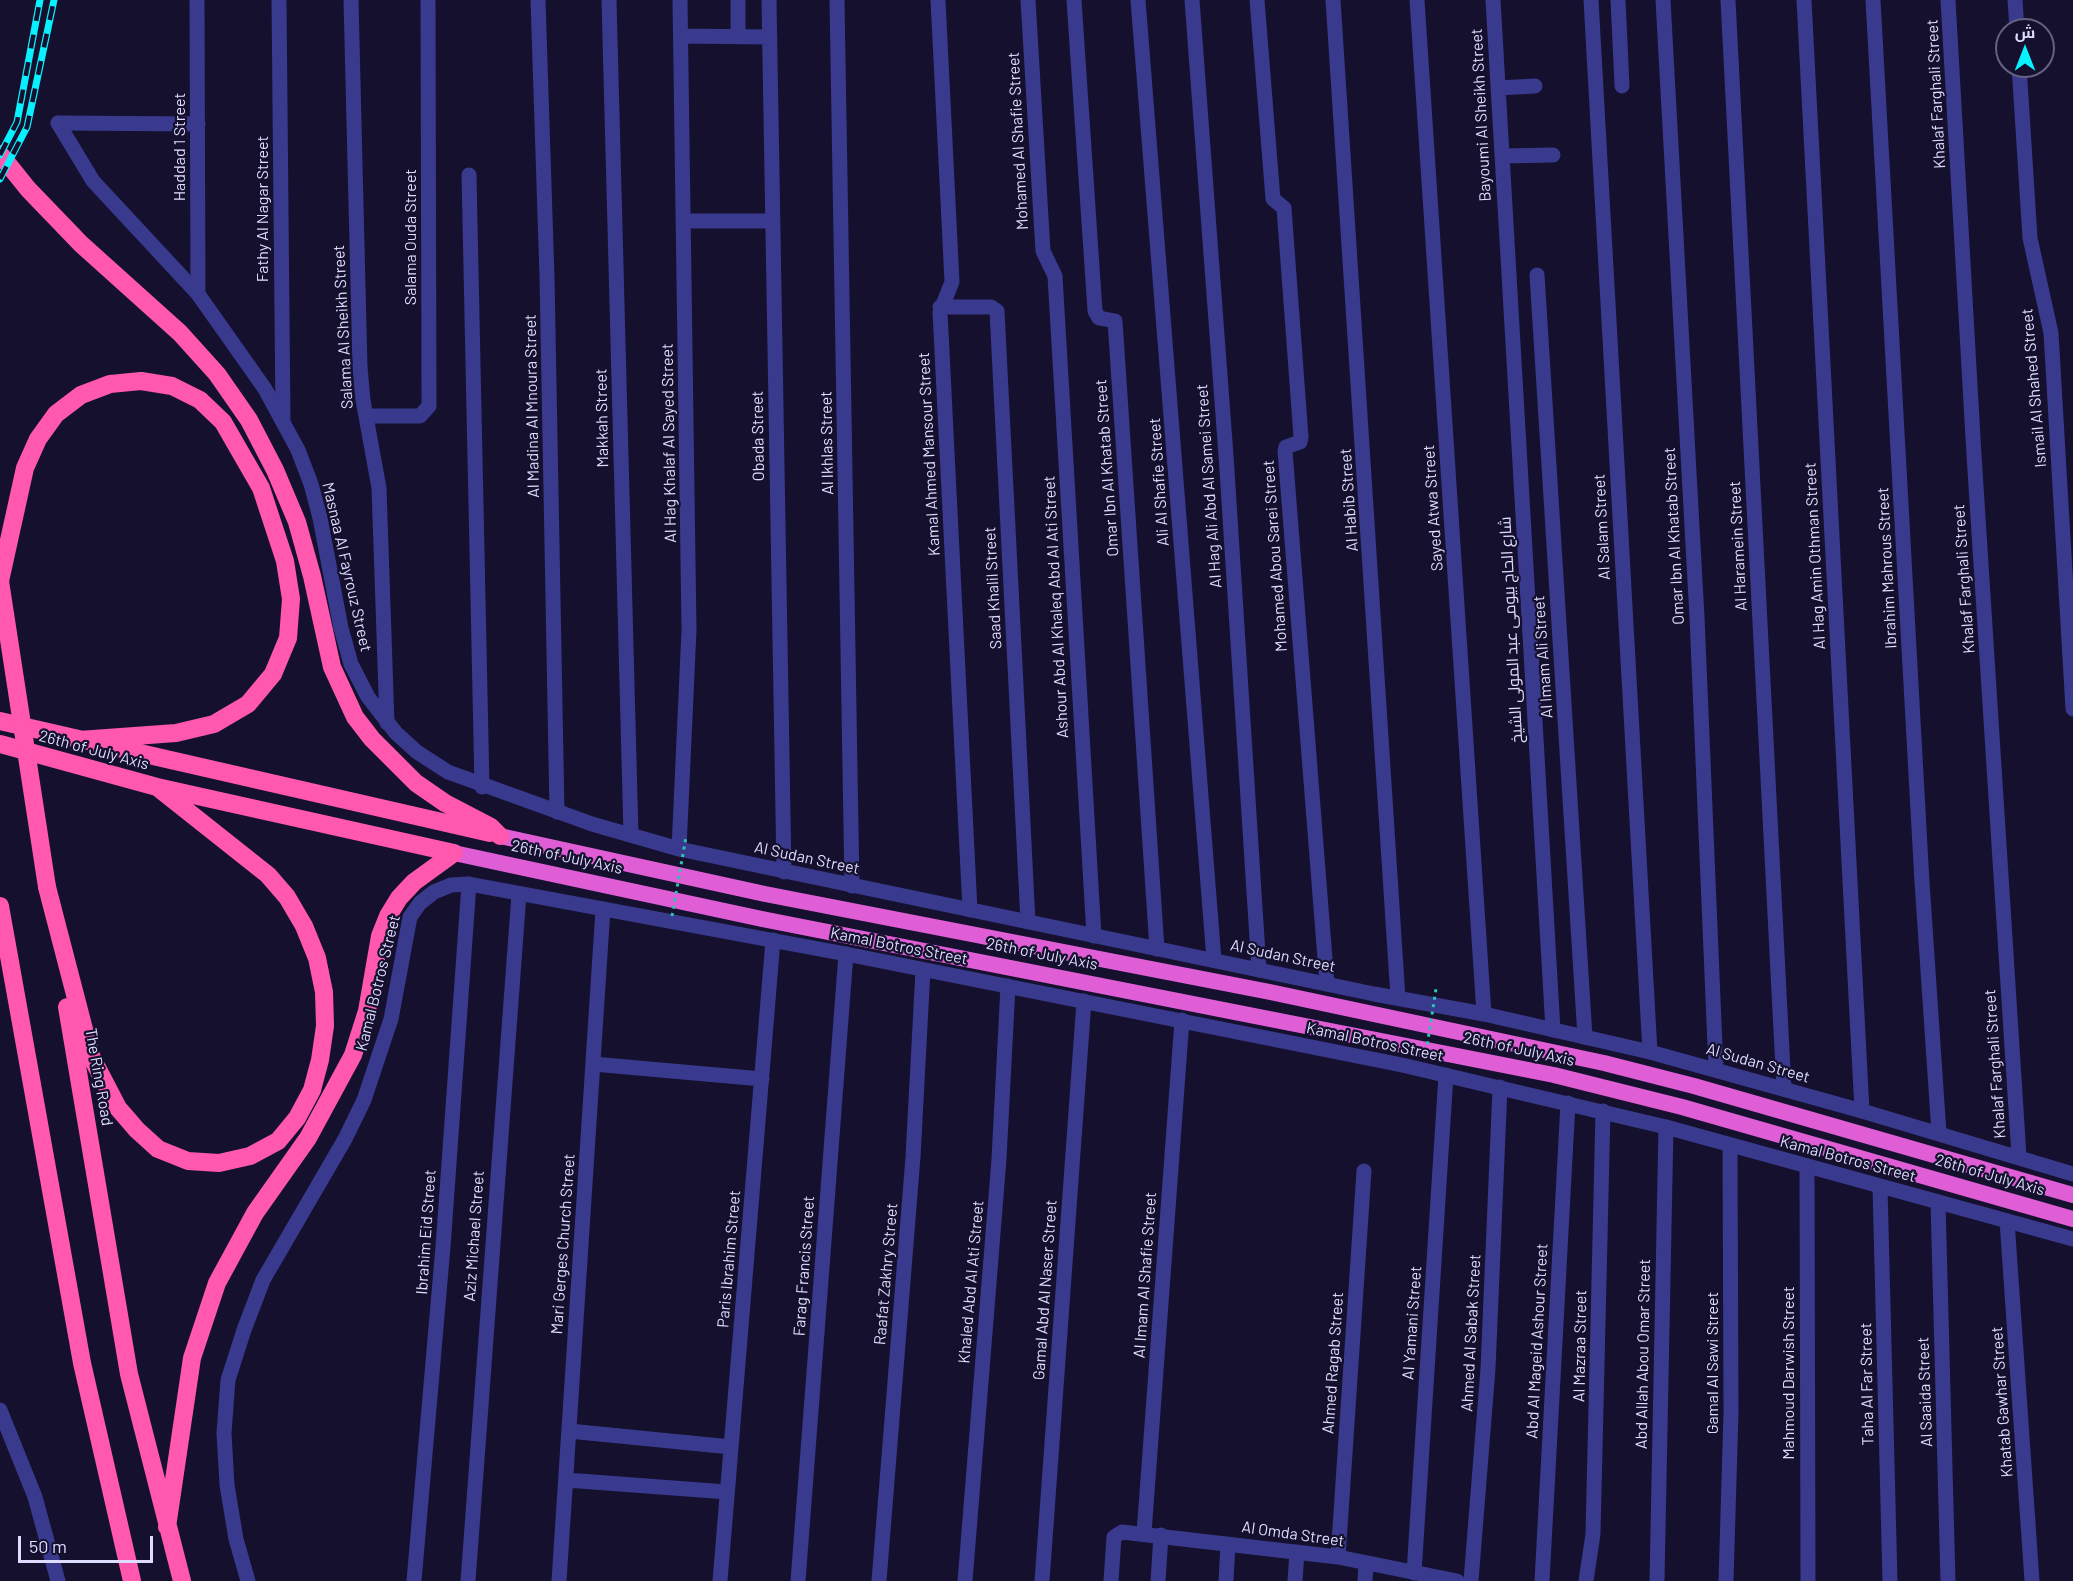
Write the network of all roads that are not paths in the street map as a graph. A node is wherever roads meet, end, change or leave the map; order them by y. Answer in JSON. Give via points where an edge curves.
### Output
{"nodes":[{"id":1,"x":197,"y":0,"type":"edge"},
{"id":2,"x":279,"y":0,"type":"edge"},
{"id":3,"x":351,"y":0,"type":"edge"},
{"id":4,"x":428,"y":0,"type":"edge"},
{"id":5,"x":538,"y":0,"type":"edge"},
{"id":6,"x":609,"y":0,"type":"edge"},
{"id":7,"x":680,"y":0,"type":"edge"},
{"id":8,"x":738,"y":0,"type":"edge"},
{"id":9,"x":770,"y":0,"type":"edge"},
{"id":10,"x":837,"y":0,"type":"edge"},
{"id":11,"x":938,"y":0,"type":"edge"},
{"id":12,"x":1028,"y":0,"type":"edge"},
{"id":13,"x":1074,"y":0,"type":"edge"},
{"id":14,"x":1138,"y":0,"type":"edge"},
{"id":15,"x":1192,"y":0,"type":"edge"},
{"id":16,"x":1257,"y":0,"type":"edge"},
{"id":17,"x":1333,"y":0,"type":"edge"},
{"id":18,"x":1417,"y":0,"type":"edge"},
{"id":19,"x":1493,"y":0,"type":"edge"},
{"id":20,"x":1590,"y":0,"type":"edge"},
{"id":21,"x":1618,"y":0,"type":"edge"},
{"id":22,"x":1663,"y":0,"type":"edge"},
{"id":23,"x":1728,"y":0,"type":"edge"},
{"id":24,"x":1803,"y":0,"type":"edge"},
{"id":25,"x":1873,"y":0,"type":"edge"},
{"id":26,"x":1948,"y":0,"type":"edge"},
{"id":27,"x":2015,"y":0,"type":"edge"},
{"id":28,"x":2016,"y":18,"type":"edge"},
{"id":29,"x":681,"y":36,"type":"junction"},
{"id":30,"x":738,"y":37,"type":"junction"},
{"id":31,"x":770,"y":37,"type":"junction"},
{"id":32,"x":2020,"y":78,"type":"edge"},
{"id":33,"x":1535,"y":86,"type":"dead end"},
{"id":34,"x":1622,"y":86,"type":"dead end"},
{"id":35,"x":1498,"y":88,"type":"junction"},
{"id":36,"x":198,"y":124,"type":"junction"},
{"id":37,"x":0,"y":154,"type":"edge"},
{"id":38,"x":1553,"y":155,"type":"dead end"},
{"id":39,"x":1502,"y":156,"type":"junction"},
{"id":40,"x":469,"y":175,"type":"dead end"},
{"id":41,"x":684,"y":221,"type":"junction"},
{"id":42,"x":772,"y":221,"type":"junction"},
{"id":43,"x":1506,"y":228,"type":"joint"},
{"id":44,"x":1537,"y":275,"type":"dead end"},
{"id":45,"x":1055,"y":276,"type":"joint"},
{"id":46,"x":198,"y":294,"type":"junction"},
{"id":47,"x":940,"y":307,"type":"junction"},
{"id":48,"x":366,"y":416,"type":"junction"},
{"id":49,"x":282,"y":418,"type":"junction"},
{"id":50,"x":0,"y":575,"type":"edge"},
{"id":51,"x":0,"y":581,"type":"edge"},
{"id":52,"x":2073,"y":709,"type":"edge"},
{"id":53,"x":0,"y":721,"type":"edge"},
{"id":54,"x":387,"y":723,"type":"junction"},
{"id":55,"x":79,"y":740,"type":"junction"},
{"id":56,"x":0,"y":744,"type":"edge"},
{"id":57,"x":157,"y":787,"type":"junction"},
{"id":58,"x":483,"y":787,"type":"junction"},
{"id":59,"x":556,"y":812,"type":"junction"},
{"id":60,"x":631,"y":835,"type":"junction"},
{"id":61,"x":500,"y":836,"type":"junction"},
{"id":62,"x":683,"y":843,"type":"junction"},
{"id":63,"x":454,"y":853,"type":"junction"},
{"id":64,"x":783,"y":872,"type":"junction"},
{"id":65,"x":469,"y":884,"type":"junction"},
{"id":66,"x":852,"y":886,"type":"junction"},
{"id":67,"x":47,"y":887,"type":"junction"},
{"id":68,"x":519,"y":894,"type":"junction"},
{"id":69,"x":0,"y":906,"type":"edge"},
{"id":70,"x":603,"y":909,"type":"junction"},
{"id":71,"x":970,"y":910,"type":"junction"},
{"id":72,"x":1028,"y":922,"type":"junction"},
{"id":73,"x":1094,"y":936,"type":"junction"},
{"id":74,"x":773,"y":940,"type":"junction"},
{"id":75,"x":1157,"y":949,"type":"junction"},
{"id":76,"x":846,"y":954,"type":"junction"},
{"id":77,"x":1214,"y":960,"type":"junction"},
{"id":78,"x":923,"y":970,"type":"junction"},
{"id":79,"x":1259,"y":970,"type":"junction"},
{"id":80,"x":1327,"y":984,"type":"junction"},
{"id":81,"x":1008,"y":986,"type":"junction"},
{"id":82,"x":1398,"y":998,"type":"junction"},
{"id":83,"x":1084,"y":1001,"type":"junction"},
{"id":84,"x":1484,"y":1014,"type":"junction"},
{"id":85,"x":1182,"y":1020,"type":"junction"},
{"id":86,"x":1552,"y":1030,"type":"junction"},
{"id":87,"x":1585,"y":1037,"type":"junction"},
{"id":88,"x":1650,"y":1052,"type":"junction"},
{"id":89,"x":593,"y":1064,"type":"junction"},
{"id":90,"x":1716,"y":1070,"type":"junction"},
{"id":91,"x":1446,"y":1076,"type":"junction"},
{"id":92,"x":762,"y":1079,"type":"junction"},
{"id":93,"x":1500,"y":1087,"type":"junction"},
{"id":94,"x":1784,"y":1089,"type":"junction"},
{"id":95,"x":1568,"y":1103,"type":"junction"},
{"id":96,"x":1604,"y":1111,"type":"junction"},
{"id":97,"x":1862,"y":1111,"type":"junction"},
{"id":98,"x":1666,"y":1127,"type":"junction"},
{"id":99,"x":1939,"y":1133,"type":"junction"},
{"id":100,"x":1730,"y":1145,"type":"junction"},
{"id":101,"x":2019,"y":1156,"type":"junction"},
{"id":102,"x":1807,"y":1166,"type":"junction"},
{"id":103,"x":2071,"y":1170,"type":"edge"},
{"id":104,"x":1364,"y":1171,"type":"dead end"},
{"id":105,"x":1880,"y":1186,"type":"junction"},
{"id":106,"x":2073,"y":1195,"type":"edge"},
{"id":107,"x":1938,"y":1202,"type":"junction"},
{"id":108,"x":2073,"y":1219,"type":"edge"},
{"id":109,"x":2007,"y":1221,"type":"junction"},
{"id":110,"x":2073,"y":1239,"type":"edge"},
{"id":111,"x":0,"y":1410,"type":"edge"},
{"id":112,"x":569,"y":1431,"type":"junction"},
{"id":113,"x":730,"y":1447,"type":"junction"},
{"id":114,"x":566,"y":1480,"type":"junction"},
{"id":115,"x":727,"y":1492,"type":"junction"},
{"id":116,"x":167,"y":1527,"type":"junction"},
{"id":117,"x":1144,"y":1533,"type":"junction"},
{"id":118,"x":1161,"y":1535,"type":"junction"},
{"id":119,"x":1228,"y":1544,"type":"junction"},
{"id":120,"x":1297,"y":1552,"type":"junction"},
{"id":121,"x":1338,"y":1557,"type":"junction"},
{"id":122,"x":1366,"y":1563,"type":"junction"},
{"id":123,"x":1420,"y":1577,"type":"edge"},
{"id":124,"x":58,"y":1581,"type":"edge"},
{"id":125,"x":132,"y":1581,"type":"edge"},
{"id":126,"x":182,"y":1581,"type":"edge"},
{"id":127,"x":248,"y":1581,"type":"edge"},
{"id":128,"x":414,"y":1581,"type":"edge"},
{"id":129,"x":468,"y":1581,"type":"edge"},
{"id":130,"x":559,"y":1581,"type":"edge"},
{"id":131,"x":720,"y":1581,"type":"edge"},
{"id":132,"x":798,"y":1581,"type":"edge"},
{"id":133,"x":879,"y":1581,"type":"edge"},
{"id":134,"x":965,"y":1581,"type":"edge"},
{"id":135,"x":1042,"y":1581,"type":"edge"},
{"id":136,"x":1111,"y":1581,"type":"edge"},
{"id":137,"x":1158,"y":1581,"type":"edge"},
{"id":138,"x":1226,"y":1581,"type":"edge"},
{"id":139,"x":1295,"y":1581,"type":"edge"},
{"id":140,"x":1365,"y":1581,"type":"edge"},
{"id":141,"x":1457,"y":1581,"type":"edge"},
{"id":142,"x":1472,"y":1581,"type":"edge"},
{"id":143,"x":1542,"y":1581,"type":"edge"},
{"id":144,"x":1586,"y":1581,"type":"edge"},
{"id":145,"x":1656,"y":1581,"type":"edge"},
{"id":146,"x":1726,"y":1581,"type":"edge"},
{"id":147,"x":1808,"y":1581,"type":"edge"},
{"id":148,"x":1890,"y":1581,"type":"edge"},
{"id":149,"x":1948,"y":1581,"type":"edge"},
{"id":150,"x":2032,"y":1581,"type":"edge"}],
"edges":[{"from":1,"to":36,"type":"street","name":"Haddad 1 Street"},
{"from":2,"to":49,"type":"street","name":"Fathy Al Nagar Street"},
{"from":3,"to":48,"type":"street","name":"Salama Al Sheikh Street","via":[[357,286]]},
{"from":4,"to":48,"type":"street","name":"Salama Ouda Street","via":[[429,406],[420,416]]},
{"from":5,"to":59,"type":"street","name":"Al Madina Al Mnoura Street","via":[[548,277]]},
{"from":6,"to":60,"type":"street","name":"Makkah Street"},
{"from":7,"to":29,"type":"street","name":"Al Hag Khalaf Al Sayed Street"},
{"from":8,"to":30,"type":"street"},
{"from":9,"to":31,"type":"street","name":"Obada Street"},
{"from":10,"to":66,"type":"street","name":"Al Ikhlas Street"},
{"from":11,"to":47,"type":"street","name":"Kamal Ahmed Mansour Street","via":[[952,282]]},
{"from":12,"to":45,"type":"street","name":"Mohamed Al Shafie Street","via":[[1043,251]]},
{"from":13,"to":75,"type":"street","name":"Omar Ibn Al Khatab Street","via":[[1095,311],[1099,318],[1115,321]]},
{"from":14,"to":77,"type":"street","name":"Ali Al Shafie Street"},
{"from":15,"to":79,"type":"street","name":"Al Hag Ali Abd Al Samei Street"},
{"from":16,"to":80,"type":"street","name":"Mohamed Abou Sarei Street","via":[[1273,199],[1284,208],[1301,440],[1285,451]]},
{"from":17,"to":82,"type":"street","name":"Al Habib Street"},
{"from":18,"to":84,"type":"street","name":"Sayed Atwa Street"},
{"from":19,"to":35,"type":"street","name":"Bayoumi Al Sheikh Street"},
{"from":20,"to":88,"type":"street","name":"Al Salam Street"},
{"from":21,"to":34,"type":"street"},
{"from":22,"to":90,"type":"street","name":"Omar Ibn Al Khatab Street","via":[[1697,617]]},
{"from":23,"to":94,"type":"street","name":"Al Haramein Street"},
{"from":24,"to":97,"type":"street","name":"Al Hag Amin Othman Street"},
{"from":25,"to":99,"type":"street","name":"Ibrahim Mahrous Street"},
{"from":26,"to":101,"type":"street","name":"Khalaf Farghali Street"},
{"from":27,"to":28,"type":"street"},
{"from":29,"to":30,"type":"street"},
{"from":29,"to":41,"type":"street","name":"Al Hag Khalaf Al Sayed Street"},
{"from":30,"to":31,"type":"street"},
{"from":31,"to":42,"type":"street","name":"Obada Street"},
{"from":32,"to":52,"type":"street","name":"Ismail Al Shahed Street","via":[[2030,238],[2051,333]]},
{"from":33,"to":35,"type":"street"},
{"from":35,"to":39,"type":"street","name":"Bayoumi Al Sheikh Street"},
{"from":36,"to":46,"type":"street","name":"Haddad 1 Street"},
{"from":36,"to":46,"type":"street","name":"Masnaa Al Fayrouz Street","via":[[58,123],[93,182]]},
{"from":37,"to":61,"type":"highway","via":[[81,244],[180,333],[217,374],[249,420],[297,522],[332,667],[355,717],[416,783]]},
{"from":38,"to":39,"type":"street"},
{"from":39,"to":43,"type":"street","name":"Bayoumi Al Sheikh Street"},
{"from":40,"to":58,"type":"street"},
{"from":41,"to":42,"type":"street"},
{"from":41,"to":62,"type":"street","name":"Al Hag Khalaf Al Sayed Street","via":[[689,630]]},
{"from":42,"to":64,"type":"street","name":"Obada Street"},
{"from":43,"to":86,"type":"street","name":"شارع الحاج بيومى عبد المولى الشيخ"},
{"from":44,"to":87,"type":"street","name":"Al Imam Ali Street"},
{"from":45,"to":73,"type":"street","name":"Ashour Abd Al Khaleq Abd Al Ati Street"},
{"from":46,"to":49,"type":"street","name":"Masnaa Al Fayrouz Street"},
{"from":47,"to":71,"type":"street","name":"Kamal Ahmed Mansour Street"},
{"from":47,"to":72,"type":"street","name":"Saad Khalil Street","via":[[991,307],[997,311]]},
{"from":48,"to":54,"type":"street","name":"Salama Al Sheikh Street","via":[[379,488]]},
{"from":49,"to":54,"type":"street","name":"Masnaa Al Fayrouz Street","via":[[298,450],[317,507],[351,664]]},
{"from":50,"to":51,"type":"highway","name":"The Ring Road"},
{"from":51,"to":55,"type":"highway","via":[[25,468],[38,439],[56,414],[81,395],[110,384],[141,381],[172,386],[200,400],[223,422],[261,488],[285,561],[291,599],[288,638],[273,674],[248,704],[214,724],[176,733]]},
{"from":51,"to":67,"type":"highway","name":"The Ring Road","bridge":true},
{"from":53,"to":55,"type":"highway","name":"26th of July Axis"},
{"from":54,"to":58,"type":"street","name":"Masnaa Al Fayrouz Street","via":[[417,752],[448,772]]},
{"from":55,"to":61,"type":"highway","name":"26th of July Axis"},
{"from":56,"to":57,"type":"highway","name":"26th of July Axis"},
{"from":57,"to":63,"type":"highway","name":"26th of July Axis"},
{"from":57,"to":67,"type":"highway","via":[[268,875],[287,897],[317,958],[325,1026],[320,1060],[312,1090],[297,1118],[278,1141],[250,1156],[230,1161],[188,1161],[158,1149],[136,1130],[118,1108],[91,1056]]},
{"from":58,"to":59,"type":"street","name":"Al Sudan Street"},
{"from":59,"to":60,"type":"street","name":"Al Sudan Street"},
{"from":60,"to":62,"type":"street","name":"Al Sudan Street"},
{"from":61,"to":106,"type":"highway","name":"26th of July Axis","via":[[765,894],[1270,992],[1604,1063]]},
{"from":62,"to":64,"type":"street","name":"Al Sudan Street"},
{"from":63,"to":108,"type":"highway","name":"26th of July Axis","via":[[762,919],[1564,1078]]},
{"from":63,"to":116,"type":"highway","via":[[414,882],[388,916],[353,1055],[309,1138],[255,1213],[217,1283],[192,1358]]},
{"from":64,"to":66,"type":"street","name":"Al Sudan Street"},
{"from":65,"to":68,"type":"street","name":"Kamal Botros Street"},
{"from":65,"to":127,"type":"street","name":"Kamal Botros Street","via":[[434,891],[410,917],[391,1019],[364,1100],[263,1280],[228,1380],[224,1433],[227,1485]]},
{"from":65,"to":128,"type":"street","name":"Ibrahim Eid Street","via":[[441,1279]]},
{"from":66,"to":71,"type":"street","name":"Al Sudan Street"},
{"from":67,"to":116,"type":"highway","name":"The Ring Road","via":[[129,1374]]},
{"from":68,"to":70,"type":"street","name":"Kamal Botros Street"},
{"from":68,"to":129,"type":"street","name":"Aziz Michael Street"},
{"from":69,"to":125,"type":"highway","via":[[82,1363]]},
{"from":70,"to":74,"type":"street","name":"Kamal Botros Street"},
{"from":70,"to":89,"type":"street","name":"Mari Gerges Church Street"},
{"from":71,"to":72,"type":"street","name":"Al Sudan Street"},
{"from":72,"to":73,"type":"street","name":"Al Sudan Street"},
{"from":73,"to":75,"type":"street","name":"Al Sudan Street"},
{"from":74,"to":76,"type":"street","name":"Kamal Botros Street"},
{"from":74,"to":92,"type":"street","name":"Paris Ibrahim Street"},
{"from":75,"to":77,"type":"street","name":"Al Sudan Street"},
{"from":76,"to":78,"type":"street","name":"Kamal Botros Street"},
{"from":76,"to":132,"type":"street","name":"Farag Francis Street"},
{"from":77,"to":79,"type":"street","name":"Al Sudan Street"},
{"from":78,"to":81,"type":"street","name":"Kamal Botros Street"},
{"from":78,"to":133,"type":"street","name":"Raafat Zakhry Street","via":[[913,1157]]},
{"from":79,"to":80,"type":"street","name":"Al Sudan Street"},
{"from":80,"to":82,"type":"street","name":"Al Sudan Street"},
{"from":81,"to":83,"type":"street","name":"Kamal Botros Street"},
{"from":81,"to":134,"type":"street","name":"Khaled Abd Al Ati Street","via":[[999,1159]]},
{"from":82,"to":84,"type":"street","name":"Al Sudan Street"},
{"from":83,"to":85,"type":"street","name":"Kamal Botros Street"},
{"from":83,"to":135,"type":"street","name":"Gamal Abd Al Naser Street"},
{"from":84,"to":86,"type":"street","name":"Al Sudan Street"},
{"from":85,"to":91,"type":"street","name":"Kamal Botros Street"},
{"from":85,"to":117,"type":"street","name":"Al Imam Al Shafie Street"},
{"from":86,"to":87,"type":"street","name":"Al Sudan Street"},
{"from":87,"to":88,"type":"street","name":"Al Sudan Street"},
{"from":88,"to":90,"type":"street","name":"Al Sudan Street"},
{"from":89,"to":92,"type":"street"},
{"from":89,"to":112,"type":"street","name":"Mari Gerges Church Street"},
{"from":90,"to":94,"type":"street","name":"Al Sudan Street"},
{"from":91,"to":93,"type":"street","name":"Kamal Botros Street"},
{"from":91,"to":123,"type":"street","name":"Al Yamani Street"},
{"from":92,"to":113,"type":"street","name":"Paris Ibrahim Street"},
{"from":93,"to":95,"type":"street","name":"Kamal Botros Street"},
{"from":93,"to":142,"type":"street","name":"Ahmed Al Sabak Street","via":[[1487,1388]]},
{"from":94,"to":97,"type":"street","name":"Al Sudan Street"},
{"from":95,"to":96,"type":"street","name":"Kamal Botros Street"},
{"from":95,"to":143,"type":"street","name":"Abd Al Mageid Ashour Street"},
{"from":96,"to":98,"type":"street","name":"Kamal Botros Street"},
{"from":96,"to":144,"type":"street","name":"Al Mazraa Street","via":[[1593,1534]]},
{"from":97,"to":99,"type":"street","name":"Al Sudan Street"},
{"from":98,"to":100,"type":"street","name":"Kamal Botros Street"},
{"from":98,"to":145,"type":"street","name":"Abd Allah Abou Omar Street"},
{"from":99,"to":101,"type":"street","name":"Al Sudan Street"},
{"from":100,"to":102,"type":"street","name":"Kamal Botros Street"},
{"from":100,"to":146,"type":"street","name":"Gamal Al Sawi Street","via":[[1731,1413]]},
{"from":101,"to":103,"type":"street","name":"Al Sudan Street"},
{"from":102,"to":105,"type":"street","name":"Kamal Botros Street"},
{"from":102,"to":147,"type":"street","name":"Mahmoud Darwish Street"},
{"from":104,"to":121,"type":"street","name":"Ahmed Ragab Street"},
{"from":105,"to":107,"type":"street","name":"Kamal Botros Street"},
{"from":105,"to":148,"type":"street","name":"Taha Al Far Street"},
{"from":107,"to":109,"type":"street","name":"Kamal Botros Street"},
{"from":107,"to":149,"type":"street","name":"Al Saaida Street"},
{"from":109,"to":110,"type":"street","name":"Kamal Botros Street"},
{"from":109,"to":150,"type":"street","name":"Khatab Gawhar Street"},
{"from":111,"to":124,"type":"street","via":[[35,1497]]},
{"from":112,"to":113,"type":"street"},
{"from":112,"to":114,"type":"street","name":"Mari Gerges Church Street"},
{"from":113,"to":115,"type":"street","name":"Paris Ibrahim Street"},
{"from":114,"to":115,"type":"street"},
{"from":114,"to":130,"type":"street","name":"Mari Gerges Church Street"},
{"from":115,"to":131,"type":"street","name":"Paris Ibrahim Street"},
{"from":116,"to":126,"type":"highway","name":"The Ring Road"},
{"from":117,"to":118,"type":"street","name":"Al Omda Street"},
{"from":117,"to":136,"type":"street","name":"Al Omda Street","via":[[1122,1532],[1114,1537]]},
{"from":118,"to":119,"type":"street","name":"Al Omda Street"},
{"from":118,"to":137,"type":"street"},
{"from":119,"to":120,"type":"street","name":"Al Omda Street"},
{"from":119,"to":138,"type":"street"},
{"from":120,"to":121,"type":"street","name":"Al Omda Street"},
{"from":120,"to":139,"type":"street"},
{"from":121,"to":122,"type":"street","name":"Al Omda Street"},
{"from":122,"to":123,"type":"street","name":"Al Omda Street"},
{"from":122,"to":140,"type":"street"},
{"from":123,"to":141,"type":"street","name":"Al Omda Street"}]}
